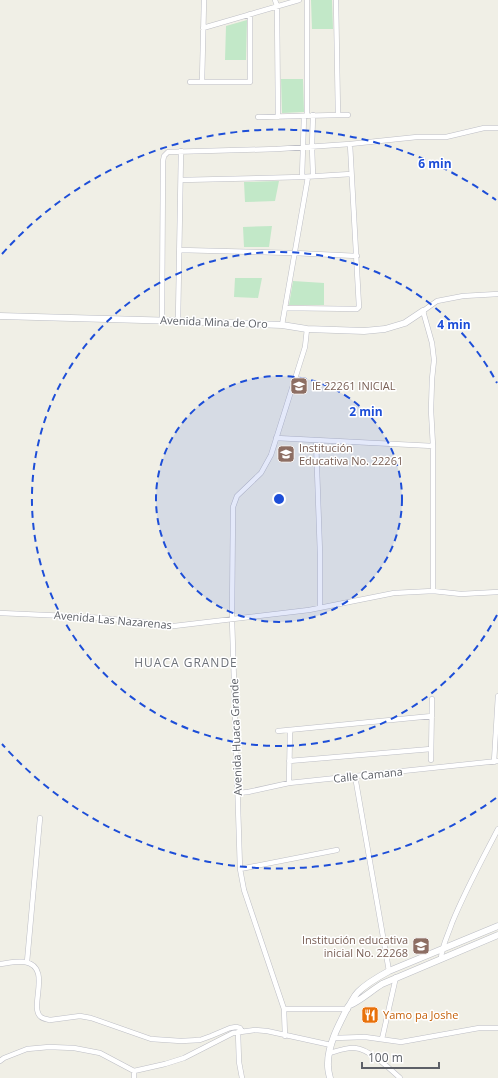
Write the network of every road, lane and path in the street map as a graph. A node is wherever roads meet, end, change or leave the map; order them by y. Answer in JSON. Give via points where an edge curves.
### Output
{"nodes":[{"id":1,"x":204,"y":0,"type":"edge"},
{"id":2,"x":275,"y":0,"type":"edge"},
{"id":3,"x":299,"y":0,"type":"edge"},
{"id":4,"x":307,"y":0,"type":"edge"},
{"id":5,"x":336,"y":0,"type":"edge"},
{"id":6,"x":277,"y":6,"type":"junction"},
{"id":7,"x":250,"y":14,"type":"junction"},
{"id":8,"x":203,"y":28,"type":"junction"},
{"id":9,"x":190,"y":82,"type":"dead end"},
{"id":10,"x":202,"y":82,"type":"junction"},
{"id":11,"x":338,"y":115,"type":"junction"},
{"id":12,"x":348,"y":115,"type":"dead end"},
{"id":13,"x":305,"y":116,"type":"junction"},
{"id":14,"x":313,"y":116,"type":"junction"},
{"id":15,"x":258,"y":117,"type":"dead end"},
{"id":16,"x":278,"y":117,"type":"junction"},
{"id":17,"x":498,"y":128,"type":"edge"},
{"id":18,"x":350,"y":144,"type":"junction"},
{"id":19,"x":312,"y":146,"type":"junction"},
{"id":20,"x":302,"y":147,"type":"junction"},
{"id":21,"x":181,"y":151,"type":"junction"},
{"id":22,"x":352,"y":174,"type":"junction"},
{"id":23,"x":308,"y":177,"type":"junction"},
{"id":24,"x":181,"y":180,"type":"junction"},
{"id":25,"x":180,"y":250,"type":"junction"},
{"id":26,"x":294,"y":253,"type":"junction"},
{"id":27,"x":357,"y":256,"type":"junction"},
{"id":28,"x":498,"y":294,"type":"edge"},
{"id":29,"x":285,"y":308,"type":"junction"},
{"id":30,"x":423,"y":311,"type":"junction"},
{"id":31,"x":0,"y":316,"type":"edge"},
{"id":32,"x":162,"y":320,"type":"junction"},
{"id":33,"x":178,"y":321,"type":"junction"},
{"id":34,"x":282,"y":325,"type":"junction"},
{"id":35,"x":307,"y":329,"type":"junction"},
{"id":36,"x":276,"y":438,"type":"junction"},
{"id":37,"x":316,"y":440,"type":"junction"},
{"id":38,"x":433,"y":446,"type":"junction"},
{"id":39,"x":433,"y":591,"type":"junction"},
{"id":40,"x":498,"y":592,"type":"edge"},
{"id":41,"x":320,"y":607,"type":"junction"},
{"id":42,"x":0,"y":613,"type":"edge"},
{"id":43,"x":232,"y":619,"type":"junction"},
{"id":44,"x":498,"y":696,"type":"edge"},
{"id":45,"x":432,"y":699,"type":"dead end"},
{"id":46,"x":432,"y":716,"type":"junction"},
{"id":47,"x":290,"y":730,"type":"junction"},
{"id":48,"x":278,"y":731,"type":"dead end"},
{"id":49,"x":431,"y":749,"type":"junction"},
{"id":50,"x":431,"y":760,"type":"dead end"},
{"id":51,"x":290,"y":761,"type":"junction"},
{"id":52,"x":496,"y":762,"type":"edge"},
{"id":53,"x":354,"y":776,"type":"junction"},
{"id":54,"x":289,"y":783,"type":"junction"},
{"id":55,"x":238,"y":793,"type":"junction"},
{"id":56,"x":40,"y":818,"type":"dead end"},
{"id":57,"x":498,"y":828,"type":"edge"},
{"id":58,"x":337,"y":850,"type":"dead end"},
{"id":59,"x":240,"y":869,"type":"junction"},
{"id":60,"x":498,"y":926,"type":"edge"},
{"id":61,"x":498,"y":935,"type":"edge"},
{"id":62,"x":442,"y":949,"type":"junction"},
{"id":63,"x":441,"y":958,"type":"junction"},
{"id":64,"x":27,"y":962,"type":"junction"},
{"id":65,"x":0,"y":964,"type":"edge"},
{"id":66,"x":389,"y":971,"type":"junction"},
{"id":67,"x":396,"y":977,"type":"junction"},
{"id":68,"x":349,"y":1007,"type":"junction"},
{"id":69,"x":284,"y":1009,"type":"junction"},
{"id":70,"x":498,"y":1028,"type":"edge"},
{"id":71,"x":240,"y":1031,"type":"junction"},
{"id":72,"x":285,"y":1036,"type":"junction"},
{"id":73,"x":334,"y":1038,"type":"junction"},
{"id":74,"x":382,"y":1039,"type":"junction"},
{"id":75,"x":332,"y":1045,"type":"junction"},
{"id":76,"x":330,"y":1053,"type":"junction"},
{"id":77,"x":0,"y":1061,"type":"edge"},
{"id":78,"x":134,"y":1071,"type":"junction"},
{"id":79,"x":134,"y":1078,"type":"edge"},
{"id":80,"x":242,"y":1078,"type":"edge"},
{"id":81,"x":330,"y":1078,"type":"edge"},
{"id":82,"x":400,"y":1078,"type":"edge"}],
"edges":[{"from":1,"to":8,"type":"street"},
{"from":2,"to":6,"type":"street"},
{"from":3,"to":6,"type":"street"},
{"from":4,"to":13,"type":"street"},
{"from":5,"to":11,"type":"street"},
{"from":6,"to":7,"type":"street"},
{"from":6,"to":16,"type":"street"},
{"from":7,"to":8,"type":"street"},
{"from":7,"to":10,"type":"street","via":[[250,82]]},
{"from":8,"to":10,"type":"street"},
{"from":9,"to":10,"type":"street"},
{"from":11,"to":12,"type":"street"},
{"from":11,"to":14,"type":"street"},
{"from":13,"to":14,"type":"street"},
{"from":13,"to":16,"type":"street"},
{"from":13,"to":20,"type":"street"},
{"from":14,"to":19,"type":"street"},
{"from":15,"to":16,"type":"street"},
{"from":17,"to":18,"type":"street","via":[[484,128],[446,137],[417,137]]},
{"from":18,"to":19,"type":"street"},
{"from":18,"to":22,"type":"street"},
{"from":19,"to":20,"type":"street"},
{"from":19,"to":23,"type":"street"},
{"from":20,"to":21,"type":"street"},
{"from":20,"to":23,"type":"street"},
{"from":21,"to":24,"type":"street"},
{"from":21,"to":32,"type":"street","via":[[168,152],[163,158]]},
{"from":22,"to":23,"type":"street"},
{"from":22,"to":27,"type":"street"},
{"from":23,"to":24,"type":"street"},
{"from":23,"to":26,"type":"street"},
{"from":24,"to":25,"type":"street"},
{"from":25,"to":26,"type":"street"},
{"from":25,"to":33,"type":"street"},
{"from":26,"to":27,"type":"street"},
{"from":26,"to":29,"type":"street"},
{"from":27,"to":29,"type":"street","via":[[357,309]]},
{"from":28,"to":30,"type":"street","via":[[463,296],[437,301]]},
{"from":29,"to":34,"type":"street"},
{"from":30,"to":35,"type":"street","name":"Avenida Mina de Oro","via":[[405,323],[385,329]]},
{"from":30,"to":38,"type":"street","via":[[434,360],[431,402]]},
{"from":31,"to":32,"type":"street","name":"Avenida Mina de Oro"},
{"from":32,"to":33,"type":"street","name":"Avenida Mina de Oro"},
{"from":33,"to":34,"type":"street","name":"Avenida Mina de Oro"},
{"from":34,"to":35,"type":"street","name":"Avenida Mina de Oro"},
{"from":35,"to":36,"type":"street","name":"Avenida Huaca Grande","via":[[305,347]]},
{"from":36,"to":37,"type":"street"},
{"from":36,"to":43,"type":"street","name":"Avenida Huaca Grande","via":[[271,455],[261,473],[237,496],[233,507]]},
{"from":37,"to":38,"type":"street"},
{"from":37,"to":41,"type":"street"},
{"from":38,"to":39,"type":"street"},
{"from":39,"to":40,"type":"street","name":"Avenida Las Nazarenas","via":[[461,594]]},
{"from":39,"to":41,"type":"street","name":"Avenida Las Nazarenas","via":[[394,593]]},
{"from":41,"to":43,"type":"street","name":"Avenida Las Nazarenas"},
{"from":42,"to":43,"type":"street","name":"Avenida Las Nazarenas","via":[[89,617],[164,626]]},
{"from":43,"to":55,"type":"street","name":"Avenida Huaca Grande"},
{"from":44,"to":52,"type":"street"},
{"from":45,"to":46,"type":"street"},
{"from":46,"to":47,"type":"street"},
{"from":46,"to":49,"type":"street"},
{"from":47,"to":48,"type":"street"},
{"from":47,"to":51,"type":"street"},
{"from":49,"to":50,"type":"street"},
{"from":49,"to":51,"type":"street"},
{"from":51,"to":54,"type":"street"},
{"from":52,"to":53,"type":"street","name":"Calle Camana"},
{"from":53,"to":54,"type":"street","name":"Calle Camana"},
{"from":53,"to":66,"type":"street"},
{"from":54,"to":55,"type":"street","name":"Calle Camana"},
{"from":55,"to":59,"type":"street","name":"Avenida Huaca Grande"},
{"from":56,"to":64,"type":"street"},
{"from":57,"to":62,"type":"street","via":[[457,910]]},
{"from":58,"to":59,"type":"street"},
{"from":59,"to":69,"type":"street","name":"Avenida Huaca Grande","via":[[244,890]]},
{"from":60,"to":62,"type":"street"},
{"from":61,"to":63,"type":"street"},
{"from":62,"to":63,"type":"street"},
{"from":62,"to":66,"type":"street"},
{"from":63,"to":67,"type":"street"},
{"from":64,"to":65,"type":"street"},
{"from":64,"to":71,"type":"street","via":[[38,974],[38,1013],[45,1019],[80,1016],[151,1039],[181,1042],[205,1038],[230,1028],[240,1028]]},
{"from":66,"to":68,"type":"street","via":[[378,976],[358,992]]},
{"from":67,"to":68,"type":"street"},
{"from":67,"to":74,"type":"street"},
{"from":68,"to":69,"type":"street"},
{"from":68,"to":73,"type":"street"},
{"from":69,"to":72,"type":"street","name":"Avenida Huaca Grande"},
{"from":70,"to":74,"type":"street","via":[[479,1028],[401,1042]]},
{"from":71,"to":72,"type":"street","via":[[267,1031]]},
{"from":71,"to":78,"type":"street","via":[[184,1058]]},
{"from":71,"to":80,"type":"street","via":[[239,1062]]},
{"from":72,"to":75,"type":"street"},
{"from":73,"to":74,"type":"street"},
{"from":73,"to":75,"type":"street"},
{"from":75,"to":76,"type":"street"},
{"from":76,"to":81,"type":"street"},
{"from":76,"to":82,"type":"street","via":[[360,1048],[376,1057]]},
{"from":77,"to":78,"type":"street","via":[[27,1049],[74,1048],[100,1053]]},
{"from":78,"to":79,"type":"street"}]}
